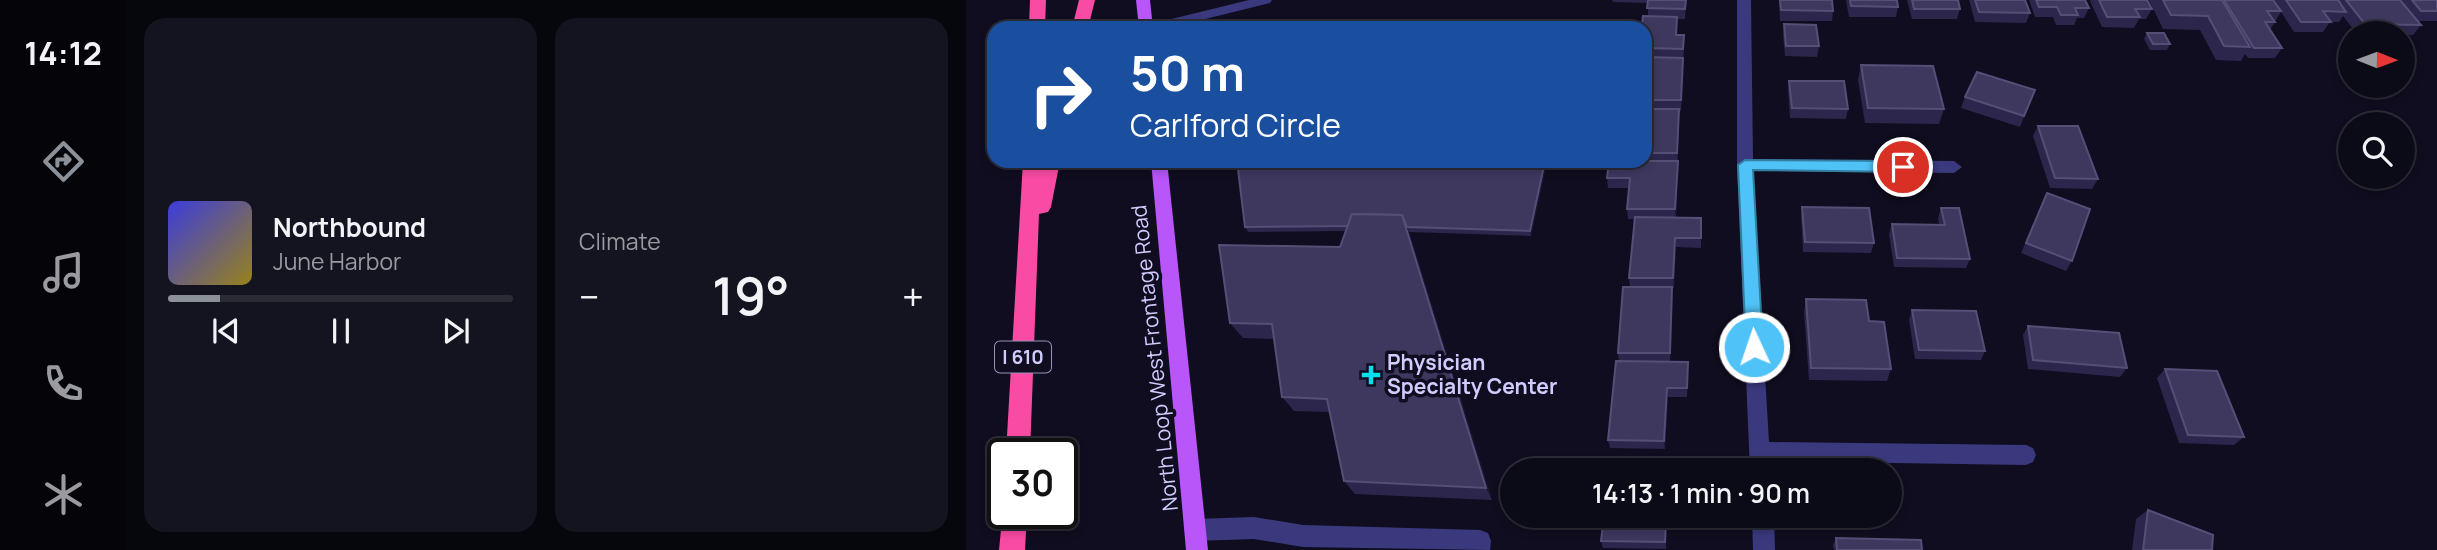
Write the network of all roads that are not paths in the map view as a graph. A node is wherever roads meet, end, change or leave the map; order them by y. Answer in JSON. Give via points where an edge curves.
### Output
{"nodes":[{"id":1,"x":1038,"y":0,"type":"edge"},
{"id":2,"x":1087,"y":0,"type":"edge"},
{"id":3,"x":1143,"y":0,"type":"edge"},
{"id":4,"x":1265,"y":0,"type":"edge"},
{"id":5,"x":1744,"y":0,"type":"edge"},
{"id":6,"x":1037,"y":21,"type":"edge"},
{"id":7,"x":1082,"y":21,"type":"edge"},
{"id":8,"x":1145,"y":21,"type":"edge"},
{"id":9,"x":1180,"y":21,"type":"edge"},
{"id":10,"x":1745,"y":165,"type":"junction"},
{"id":11,"x":1954,"y":167,"type":"dead end"},
{"id":12,"x":1032,"y":168,"type":"edge"},
{"id":13,"x":1049,"y":168,"type":"edge"},
{"id":14,"x":1160,"y":168,"type":"edge"},
{"id":15,"x":1029,"y":261,"type":"junction"},
{"id":16,"x":1019,"y":438,"type":"edge"},
{"id":17,"x":2026,"y":455,"type":"dead end"},
{"id":18,"x":1759,"y":458,"type":"edge"},
{"id":19,"x":1892,"y":458,"type":"edge"},
{"id":20,"x":1763,"y":528,"type":"edge"},
{"id":21,"x":1013,"y":529,"type":"edge"},
{"id":22,"x":1196,"y":540,"type":"edge"},
{"id":23,"x":1012,"y":550,"type":"edge"},
{"id":24,"x":1479,"y":550,"type":"edge"},
{"id":25,"x":1764,"y":550,"type":"edge"}],
"edges":[{"from":1,"to":6,"type":"highway"},
{"from":2,"to":7,"type":"highway"},
{"from":3,"to":8,"type":"main road"},
{"from":4,"to":9,"type":"street"},
{"from":5,"to":10,"type":"street"},
{"from":10,"to":11,"type":"street"},
{"from":10,"to":18,"type":"street"},
{"from":12,"to":15,"type":"highway","number":"I 610"},
{"from":13,"to":15,"type":"highway"},
{"from":14,"to":22,"type":"main road","name":"North Loop West Frontage Road"},
{"from":15,"to":16,"type":"highway","number":"I 610"},
{"from":17,"to":19,"type":"street"},
{"from":20,"to":25,"type":"street"},
{"from":21,"to":23,"type":"highway"},
{"from":22,"to":24,"type":"street","via":[[1254,528],[1311,537],[1480,541]]}]}
